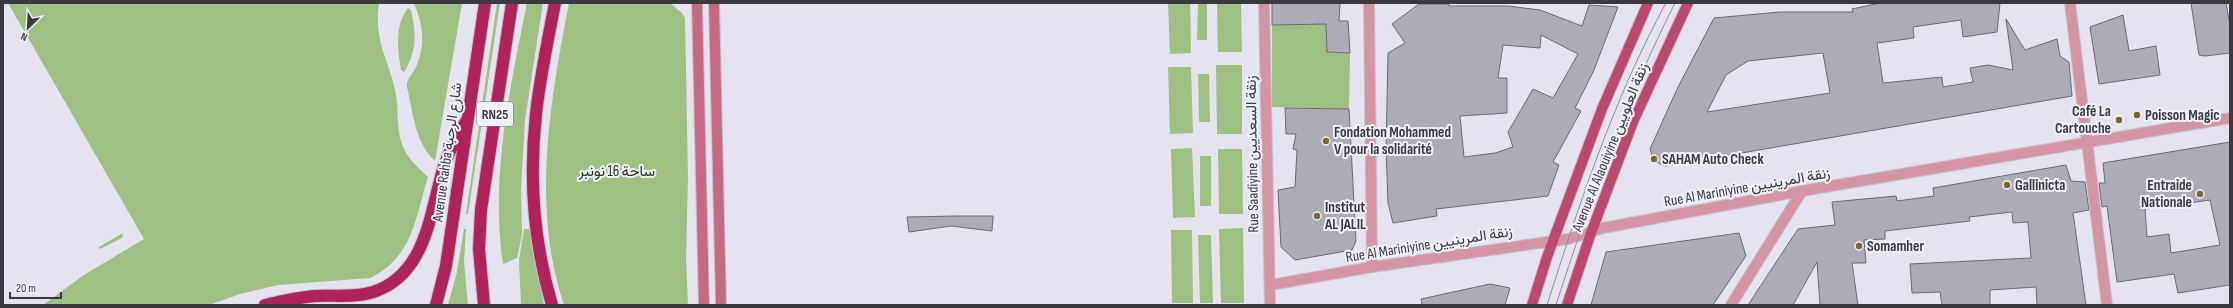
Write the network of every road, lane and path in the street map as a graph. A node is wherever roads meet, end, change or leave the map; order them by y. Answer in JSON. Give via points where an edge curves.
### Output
{"nodes":[{"id":1,"x":485,"y":3,"type":"edge"},
{"id":2,"x":512,"y":3,"type":"edge"},
{"id":3,"x":555,"y":3,"type":"edge"},
{"id":4,"x":697,"y":3,"type":"edge"},
{"id":5,"x":713,"y":3,"type":"edge"},
{"id":6,"x":1264,"y":3,"type":"edge"},
{"id":7,"x":1369,"y":3,"type":"edge"},
{"id":8,"x":1648,"y":3,"type":"edge"},
{"id":9,"x":1688,"y":3,"type":"edge"},
{"id":10,"x":2070,"y":3,"type":"edge"},
{"id":11,"x":2230,"y":118,"type":"edge"},
{"id":12,"x":467,"y":120,"type":"junction"},
{"id":13,"x":2087,"y":143,"type":"junction"},
{"id":14,"x":1802,"y":191,"type":"junction"},
{"id":15,"x":1591,"y":233,"type":"junction"},
{"id":16,"x":1553,"y":241,"type":"junction"},
{"id":17,"x":1372,"y":267,"type":"junction"},
{"id":18,"x":1270,"y":285,"type":"junction"},
{"id":19,"x":265,"y":305,"type":"edge"},
{"id":20,"x":436,"y":305,"type":"edge"},
{"id":21,"x":484,"y":305,"type":"edge"},
{"id":22,"x":552,"y":305,"type":"edge"},
{"id":23,"x":704,"y":305,"type":"edge"},
{"id":24,"x":720,"y":305,"type":"edge"},
{"id":25,"x":1270,"y":305,"type":"edge"},
{"id":26,"x":1532,"y":305,"type":"edge"},
{"id":27,"x":1567,"y":305,"type":"edge"},
{"id":28,"x":1731,"y":305,"type":"edge"},
{"id":29,"x":2106,"y":305,"type":"edge"}],
"edges":[{"from":1,"to":12,"type":"highway","name":"Avenue Rahba شارع الرحبة","number":"RN25"},
{"from":2,"to":21,"type":"highway","number":"RN25","via":[[480,217],[479,249]]},
{"from":3,"to":22,"type":"highway","via":[[541,78],[533,152],[536,225]]},
{"from":4,"to":23,"type":"street"},
{"from":5,"to":24,"type":"street"},
{"from":6,"to":18,"type":"street","name":"Rue Saadiyine زنقة السعديين"},
{"from":7,"to":17,"type":"street"},
{"from":8,"to":16,"type":"main road","name":"Avenue Al Alaouiyine زنقة العلويين","via":[[1602,109]]},
{"from":9,"to":15,"type":"main road","name":"Avenue Al Alaouiyine زنقة العلويين","via":[[1633,122]]},
{"from":10,"to":13,"type":"street"},
{"from":11,"to":13,"type":"street","name":"Rue Al Mariniyine زنقة المرينيين"},
{"from":12,"to":19,"type":"highway","via":[[450,150],[431,217],[416,257],[398,279],[380,290],[359,295],[314,296]]},
{"from":12,"to":20,"type":"highway","name":"Avenue Rahba شارع الرحبة","number":"RN25","via":[[446,266]]},
{"from":13,"to":14,"type":"street","name":"Rue Al Mariniyine زنقة المرينيين"},
{"from":13,"to":29,"type":"street"},
{"from":14,"to":15,"type":"street","name":"Rue Al Mariniyine زنقة المرينيين","via":[[1603,228]]},
{"from":14,"to":28,"type":"street"},
{"from":15,"to":16,"type":"street","name":"Rue Al Mariniyine زنقة المرينيين"},
{"from":15,"to":27,"type":"main road","name":"Avenue Al Alaouiyine زنقة العلويين"},
{"from":16,"to":17,"type":"street","name":"Rue Al Mariniyine زنقة المرينيين"},
{"from":16,"to":26,"type":"main road","name":"Avenue Al Alaouiyine زنقة العلويين"},
{"from":17,"to":18,"type":"street","name":"Rue Al Mariniyine زنقة المرينيين"},
{"from":18,"to":25,"type":"street","name":"Rue Saadiyine زنقة السعديين"}]}
